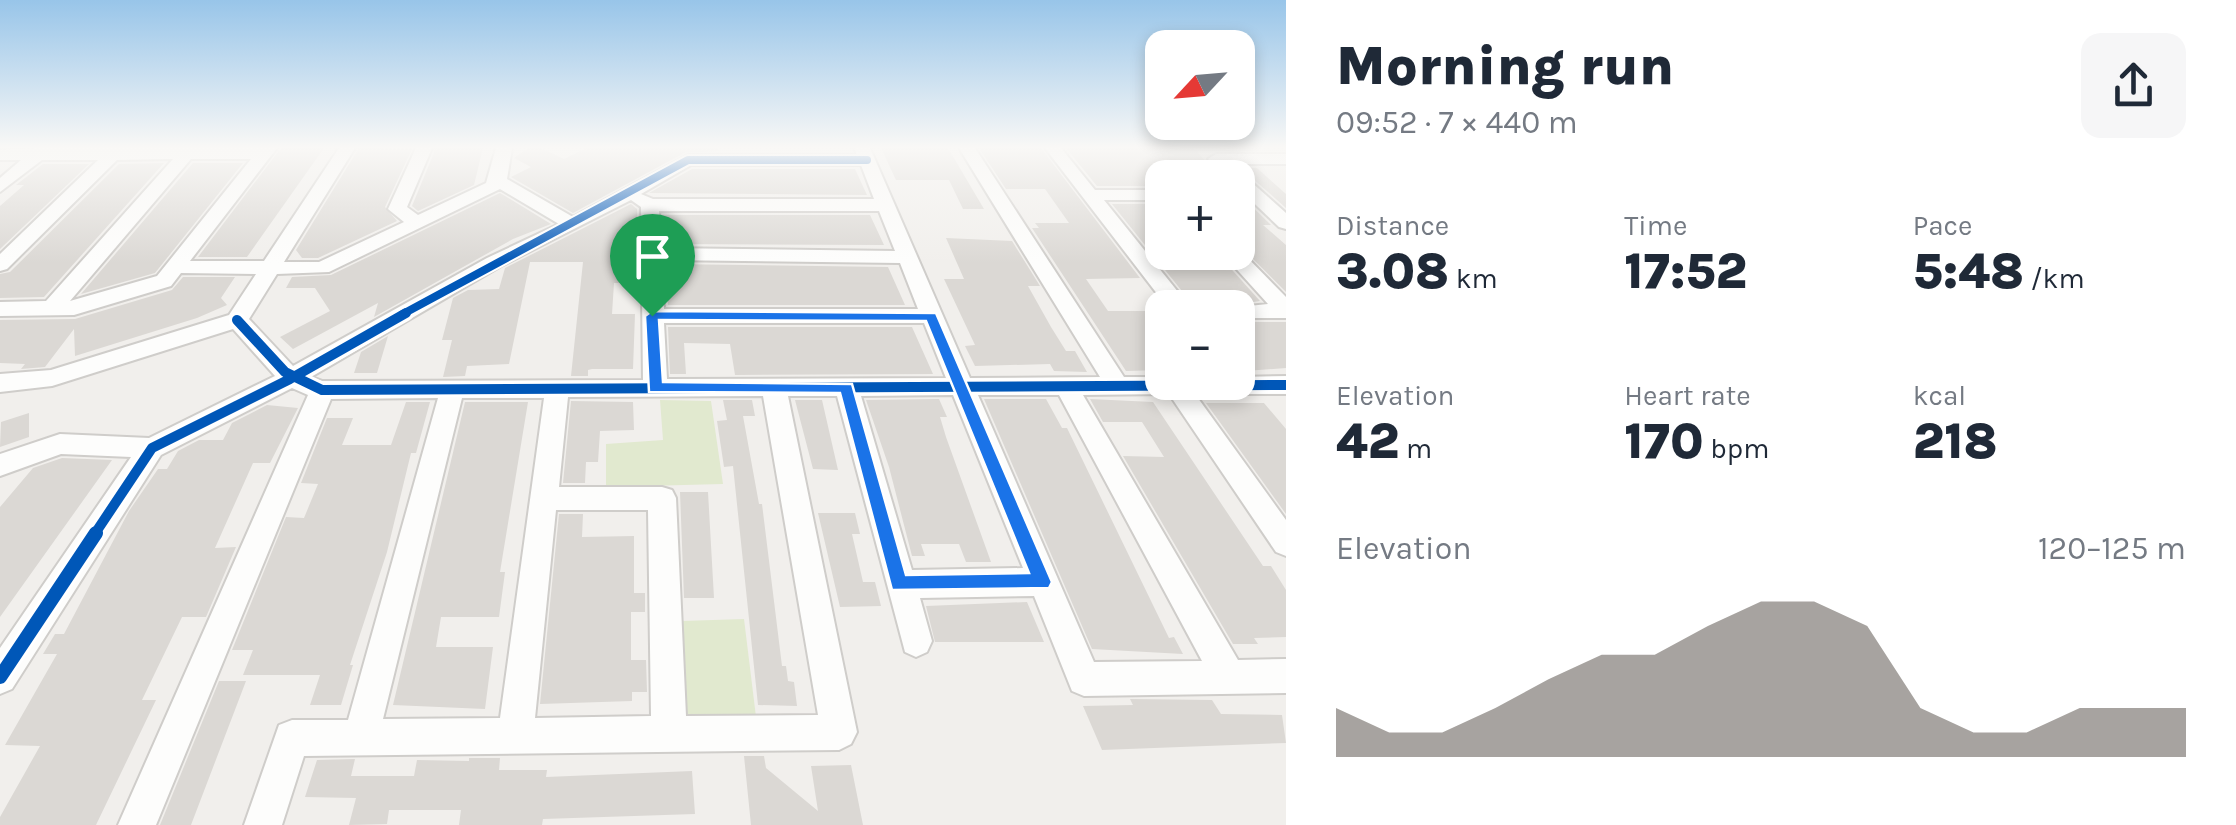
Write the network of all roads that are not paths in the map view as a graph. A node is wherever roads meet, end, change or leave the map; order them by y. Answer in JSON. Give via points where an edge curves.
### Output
{"nodes":[{"id":1,"x":80,"y":186,"type":"edge"},
{"id":2,"x":158,"y":186,"type":"edge"},
{"id":3,"x":238,"y":186,"type":"edge"},
{"id":4,"x":322,"y":186,"type":"edge"},
{"id":5,"x":407,"y":186,"type":"edge"},
{"id":6,"x":487,"y":186,"type":"edge"},
{"id":7,"x":507,"y":186,"type":"edge"},
{"id":8,"x":655,"y":186,"type":"edge"},
{"id":9,"x":877,"y":186,"type":"edge"},
{"id":10,"x":991,"y":186,"type":"edge"},
{"id":11,"x":1083,"y":186,"type":"edge"},
{"id":12,"x":1090,"y":195,"type":"junction"},
{"id":13,"x":1145,"y":195,"type":"edge"},
{"id":14,"x":640,"y":199,"type":"junction"},
{"id":15,"x":1255,"y":201,"type":"edge"},
{"id":16,"x":885,"y":205,"type":"junction"},
{"id":17,"x":418,"y":222,"type":"junction"},
{"id":18,"x":1286,"y":223,"type":"edge"},
{"id":19,"x":573,"y":226,"type":"junction"},
{"id":20,"x":651,"y":254,"type":"junction"},
{"id":21,"x":906,"y":257,"type":"junction"},
{"id":22,"x":0,"y":265,"type":"edge"},
{"id":23,"x":271,"y":266,"type":"junction"},
{"id":24,"x":176,"y":267,"type":"junction"},
{"id":25,"x":1248,"y":270,"type":"edge"},
{"id":26,"x":1166,"y":290,"type":"edge"},
{"id":27,"x":52,"y":308,"type":"junction"},
{"id":28,"x":0,"y":309,"type":"edge"},
{"id":29,"x":1286,"y":310,"type":"edge"},
{"id":30,"x":1255,"y":311,"type":"edge"},
{"id":31,"x":652,"y":316,"type":"junction"},
{"id":32,"x":931,"y":316,"type":"junction"},
{"id":33,"x":237,"y":320,"type":"junction"},
{"id":34,"x":290,"y":379,"type":"junction"},
{"id":35,"x":0,"y":383,"type":"edge"},
{"id":36,"x":1255,"y":383,"type":"edge"},
{"id":37,"x":1065,"y":384,"type":"junction"},
{"id":38,"x":1116,"y":385,"type":"junction"},
{"id":39,"x":1145,"y":385,"type":"edge"},
{"id":40,"x":963,"y":386,"type":"junction"},
{"id":41,"x":1285,"y":386,"type":"edge"},
{"id":42,"x":655,"y":388,"type":"junction"},
{"id":43,"x":774,"y":388,"type":"junction"},
{"id":44,"x":847,"y":388,"type":"junction"},
{"id":45,"x":557,"y":389,"type":"junction"},
{"id":46,"x":322,"y":390,"type":"junction"},
{"id":47,"x":452,"y":391,"type":"junction"},
{"id":48,"x":1186,"y":400,"type":"edge"},
{"id":49,"x":152,"y":448,"type":"junction"},
{"id":50,"x":10,"y":461,"type":"edge"},
{"id":51,"x":0,"y":487,"type":"edge"},
{"id":52,"x":544,"y":499,"type":"junction"},
{"id":53,"x":1286,"y":543,"type":"edge"},
{"id":54,"x":1042,"y":582,"type":"junction"},
{"id":55,"x":899,"y":584,"type":"junction"},
{"id":56,"x":916,"y":641,"type":"dead end"},
{"id":57,"x":1286,"y":676,"type":"edge"},
{"id":58,"x":0,"y":677,"type":"edge"},
{"id":59,"x":1230,"y":678,"type":"junction"},
{"id":60,"x":670,"y":734,"type":"junction"},
{"id":61,"x":361,"y":737,"type":"junction"},
{"id":62,"x":515,"y":737,"type":"junction"},
{"id":63,"x":137,"y":825,"type":"edge"},
{"id":64,"x":264,"y":825,"type":"edge"}],
"edges":[{"from":1,"to":22,"type":"street"},
{"from":2,"to":27,"type":"street"},
{"from":3,"to":24,"type":"street"},
{"from":4,"to":23,"type":"street"},
{"from":5,"to":17,"type":"street","via":[[397,209]]},
{"from":6,"to":17,"type":"street"},
{"from":7,"to":19,"type":"street"},
{"from":8,"to":14,"type":"street"},
{"from":9,"to":16,"type":"street"},
{"from":10,"to":38,"type":"street"},
{"from":11,"to":12,"type":"street"},
{"from":12,"to":13,"type":"street"},
{"from":12,"to":26,"type":"street"},
{"from":14,"to":16,"type":"street"},
{"from":14,"to":19,"type":"street"},
{"from":14,"to":20,"type":"street"},
{"from":15,"to":18,"type":"street"},
{"from":16,"to":21,"type":"street"},
{"from":17,"to":23,"type":"street","via":[[322,268]]},
{"from":19,"to":34,"type":"street","via":[[494,262]]},
{"from":20,"to":21,"type":"street"},
{"from":20,"to":31,"type":"street"},
{"from":21,"to":32,"type":"street"},
{"from":23,"to":24,"type":"street"},
{"from":23,"to":33,"type":"street"},
{"from":24,"to":27,"type":"street","via":[[164,281],[74,308]]},
{"from":25,"to":29,"type":"street"},
{"from":27,"to":28,"type":"street"},
{"from":29,"to":30,"type":"street"},
{"from":31,"to":32,"type":"street"},
{"from":31,"to":42,"type":"street"},
{"from":32,"to":40,"type":"street"},
{"from":33,"to":34,"type":"street"},
{"from":33,"to":35,"type":"street","via":[[52,378]]},
{"from":34,"to":46,"type":"street"},
{"from":34,"to":49,"type":"street"},
{"from":36,"to":41,"type":"street"},
{"from":37,"to":38,"type":"street"},
{"from":37,"to":40,"type":"street"},
{"from":37,"to":59,"type":"street"},
{"from":38,"to":39,"type":"street"},
{"from":40,"to":44,"type":"street"},
{"from":40,"to":54,"type":"street"},
{"from":42,"to":43,"type":"street"},
{"from":42,"to":45,"type":"street"},
{"from":43,"to":44,"type":"street"},
{"from":43,"to":60,"type":"street","via":[[839,732]]},
{"from":44,"to":55,"type":"street"},
{"from":45,"to":47,"type":"street"},
{"from":45,"to":52,"type":"street"},
{"from":46,"to":47,"type":"street"},
{"from":46,"to":63,"type":"street"},
{"from":47,"to":61,"type":"street"},
{"from":48,"to":53,"type":"street"},
{"from":49,"to":50,"type":"street","via":[[60,444]]},
{"from":49,"to":58,"type":"street"},
{"from":50,"to":51,"type":"street"},
{"from":52,"to":60,"type":"street","via":[[662,498]]},
{"from":52,"to":62,"type":"street"},
{"from":54,"to":55,"type":"street"},
{"from":54,"to":59,"type":"street","via":[[1084,679]]},
{"from":55,"to":56,"type":"street"},
{"from":57,"to":59,"type":"street"},
{"from":60,"to":62,"type":"street"},
{"from":61,"to":62,"type":"street"},
{"from":61,"to":64,"type":"street","via":[[292,738]]}]}
